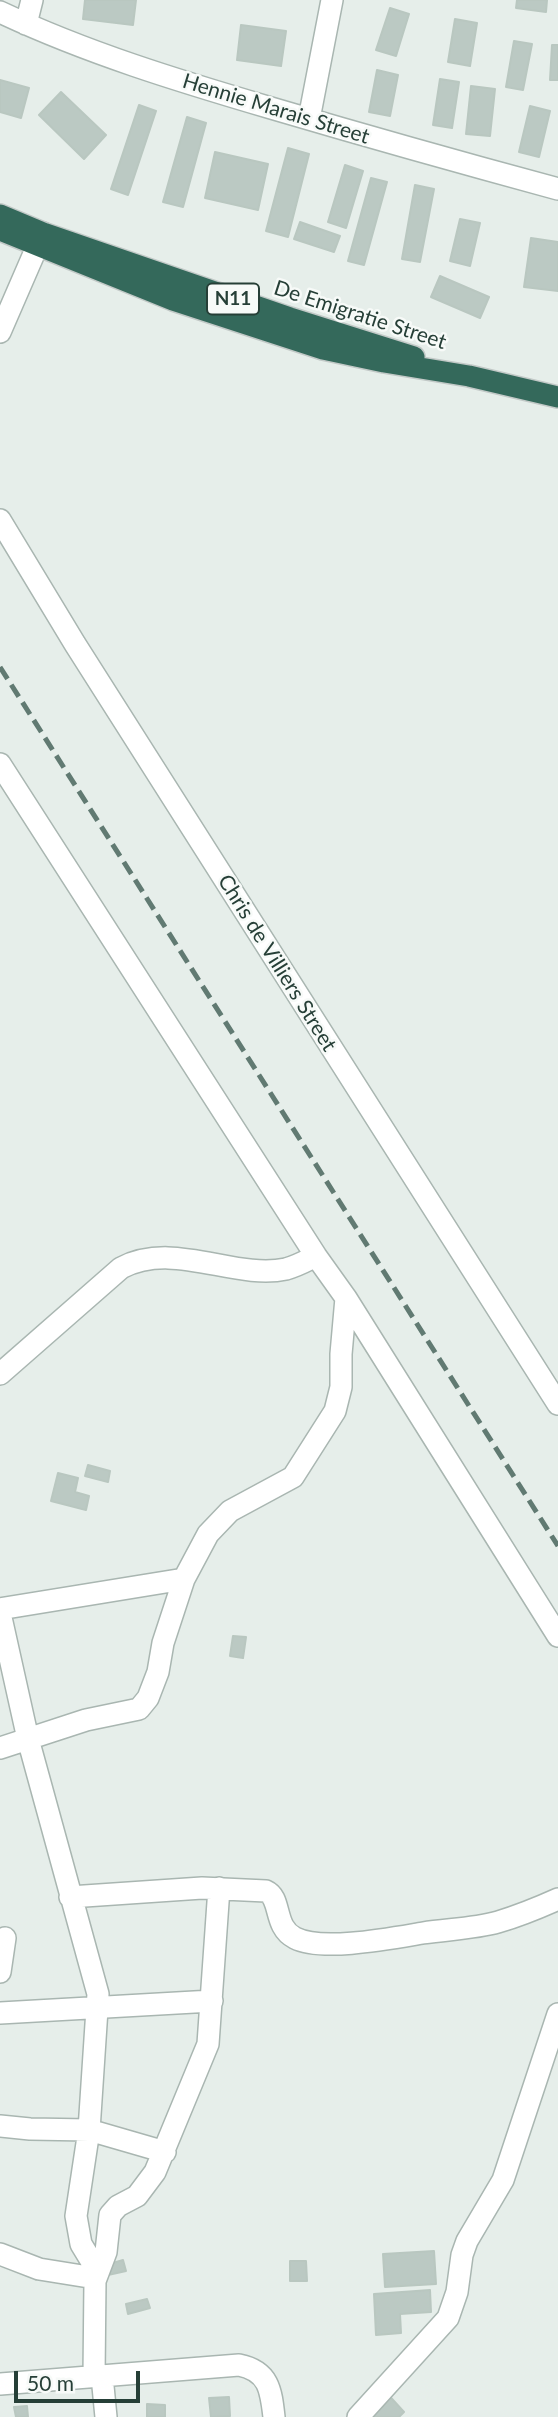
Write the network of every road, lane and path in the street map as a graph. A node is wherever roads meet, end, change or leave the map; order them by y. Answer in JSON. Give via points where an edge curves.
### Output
{"nodes":[{"id":1,"x":32,"y":0,"type":"edge"},
{"id":2,"x":332,"y":0,"type":"edge"},
{"id":3,"x":0,"y":12,"type":"edge"},
{"id":4,"x":26,"y":24,"type":"junction"},
{"id":5,"x":309,"y":119,"type":"junction"},
{"id":6,"x":558,"y":189,"type":"edge"},
{"id":7,"x":0,"y":215,"type":"edge"},
{"id":8,"x":0,"y":230,"type":"edge"},
{"id":9,"x":39,"y":239,"type":"junction"},
{"id":10,"x":0,"y":332,"type":"edge"},
{"id":11,"x":558,"y":397,"type":"edge"},
{"id":12,"x":0,"y":520,"type":"edge"},
{"id":13,"x":0,"y":764,"type":"edge"},
{"id":14,"x":316,"y":1256,"type":"junction"},
{"id":15,"x":346,"y":1298,"type":"junction"},
{"id":16,"x":0,"y":1374,"type":"edge"},
{"id":17,"x":558,"y":1404,"type":"edge"},
{"id":18,"x":184,"y":1579,"type":"junction"},
{"id":19,"x":0,"y":1611,"type":"edge"},
{"id":20,"x":558,"y":1636,"type":"edge"},
{"id":21,"x":28,"y":1739,"type":"junction"},
{"id":22,"x":0,"y":1748,"type":"edge"},
{"id":23,"x":219,"y":1888,"type":"junction"},
{"id":24,"x":70,"y":1897,"type":"junction"},
{"id":25,"x":558,"y":1899,"type":"edge"},
{"id":26,"x":5,"y":1938,"type":"dead end"},
{"id":27,"x":0,"y":1972,"type":"edge"},
{"id":28,"x":212,"y":2001,"type":"junction"},
{"id":29,"x":98,"y":2007,"type":"junction"},
{"id":30,"x":0,"y":2013,"type":"edge"},
{"id":31,"x":558,"y":2014,"type":"edge"},
{"id":32,"x":0,"y":2126,"type":"edge"},
{"id":33,"x":89,"y":2130,"type":"junction"},
{"id":34,"x":164,"y":2152,"type":"junction"},
{"id":35,"x":0,"y":2254,"type":"edge"},
{"id":36,"x":97,"y":2275,"type":"junction"},
{"id":37,"x":98,"y":2376,"type":"junction"},
{"id":38,"x":0,"y":2384,"type":"edge"},
{"id":39,"x":106,"y":2417,"type":"edge"},
{"id":40,"x":274,"y":2417,"type":"edge"},
{"id":41,"x":358,"y":2417,"type":"edge"}],
"edges":[{"from":1,"to":4,"type":"street"},
{"from":2,"to":5,"type":"street"},
{"from":3,"to":4,"type":"street","name":"Hennie Marais Street"},
{"from":4,"to":5,"type":"street","name":"Hennie Marais Street","via":[[193,85]]},
{"from":5,"to":6,"type":"street","name":"Hennie Marais Street"},
{"from":7,"to":9,"type":"highway","name":"De Emigratie Street","number":"N11"},
{"from":8,"to":9,"type":"highway","name":"De Emigratie Street","number":"N11"},
{"from":9,"to":10,"type":"street"},
{"from":9,"to":11,"type":"highway","name":"De Emigratie Street","number":"N11","via":[[468,376]]},
{"from":12,"to":17,"type":"street","name":"Chris de Villiers Street"},
{"from":13,"to":14,"type":"street"},
{"from":14,"to":15,"type":"street"},
{"from":14,"to":16,"type":"street","via":[[272,1270],[176,1258],[130,1263]]},
{"from":15,"to":18,"type":"street","via":[[341,1387],[335,1411],[293,1476],[230,1511],[208,1534]]},
{"from":15,"to":20,"type":"street"},
{"from":18,"to":19,"type":"street"},
{"from":18,"to":21,"type":"street","via":[[158,1672],[139,1709]]},
{"from":19,"to":21,"type":"street"},
{"from":21,"to":22,"type":"street"},
{"from":21,"to":24,"type":"street"},
{"from":23,"to":24,"type":"street"},
{"from":23,"to":25,"type":"street","via":[[269,1891],[283,1927],[295,1938],[312,1943],[374,1941],[474,1927]]},
{"from":23,"to":28,"type":"street"},
{"from":24,"to":29,"type":"street","via":[[96,1981]]},
{"from":26,"to":27,"type":"street"},
{"from":28,"to":29,"type":"street"},
{"from":28,"to":34,"type":"street","via":[[205,2054]]},
{"from":29,"to":30,"type":"street"},
{"from":29,"to":33,"type":"street"},
{"from":31,"to":41,"type":"street","via":[[506,2172],[467,2241],[448,2318]]},
{"from":32,"to":33,"type":"street"},
{"from":33,"to":34,"type":"street"},
{"from":33,"to":36,"type":"street","via":[[76,2216],[81,2244]]},
{"from":34,"to":36,"type":"street","via":[[143,2190],[110,2215],[106,2252]]},
{"from":35,"to":36,"type":"street","via":[[39,2269]]},
{"from":36,"to":37,"type":"street"},
{"from":37,"to":38,"type":"street"},
{"from":37,"to":39,"type":"street"},
{"from":37,"to":40,"type":"street","via":[[250,2367],[265,2379]]}]}
